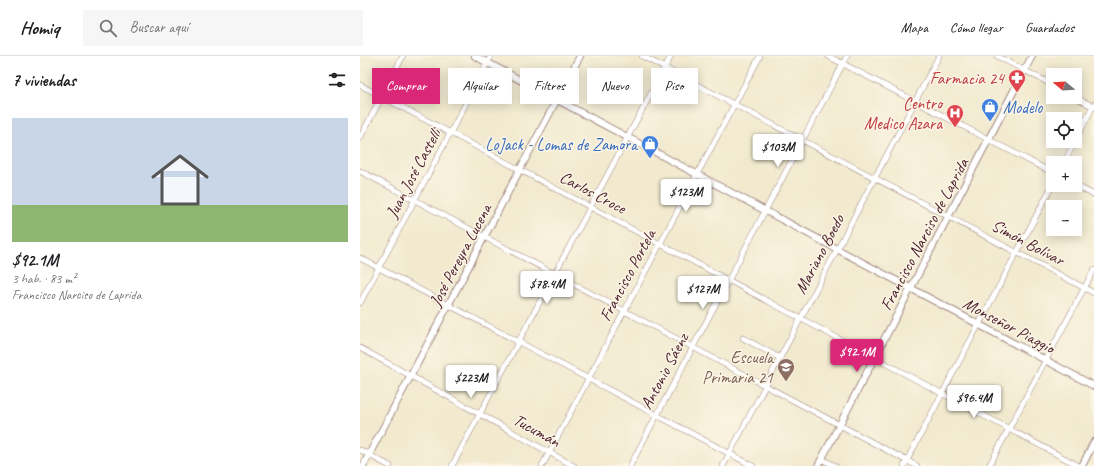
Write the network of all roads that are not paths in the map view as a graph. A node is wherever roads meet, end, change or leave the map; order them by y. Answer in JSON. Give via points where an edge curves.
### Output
{"nodes":[{"id":1,"x":404,"y":56,"type":"edge"},
{"id":2,"x":475,"y":56,"type":"edge"},
{"id":3,"x":491,"y":56,"type":"edge"},
{"id":4,"x":580,"y":56,"type":"edge"},
{"id":5,"x":642,"y":56,"type":"edge"},
{"id":6,"x":671,"y":56,"type":"edge"},
{"id":7,"x":760,"y":56,"type":"edge"},
{"id":8,"x":828,"y":56,"type":"edge"},
{"id":9,"x":847,"y":56,"type":"edge"},
{"id":10,"x":939,"y":56,"type":"edge"},
{"id":11,"x":997,"y":56,"type":"edge"},
{"id":12,"x":1032,"y":56,"type":"edge"},
{"id":13,"x":488,"y":63,"type":"junction"},
{"id":14,"x":843,"y":64,"type":"junction"},
{"id":15,"x":397,"y":68,"type":"edge"},
{"id":16,"x":574,"y":68,"type":"edge"},
{"id":17,"x":664,"y":68,"type":"joint"},
{"id":18,"x":1024,"y":70,"type":"junction"},
{"id":19,"x":520,"y":80,"type":"edge"},
{"id":20,"x":1046,"y":81,"type":"edge"},
{"id":21,"x":360,"y":85,"type":"edge"},
{"id":22,"x":698,"y":86,"type":"edge"},
{"id":23,"x":372,"y":91,"type":"edge"},
{"id":24,"x":651,"y":93,"type":"edge"},
{"id":25,"x":1082,"y":100,"type":"edge"},
{"id":26,"x":915,"y":101,"type":"junction"},
{"id":27,"x":378,"y":104,"type":"edge"},
{"id":28,"x":397,"y":104,"type":"edge"},
{"id":29,"x":556,"y":104,"type":"edge"},
{"id":30,"x":566,"y":104,"type":"edge"},
{"id":31,"x":734,"y":105,"type":"junction"},
{"id":32,"x":1094,"y":106,"type":"edge"},
{"id":33,"x":451,"y":132,"type":"junction"},
{"id":34,"x":628,"y":137,"type":"junction"},
{"id":35,"x":360,"y":138,"type":"edge"},
{"id":36,"x":802,"y":140,"type":"junction"},
{"id":37,"x":989,"y":140,"type":"junction"},
{"id":38,"x":1068,"y":156,"type":"edge"},
{"id":39,"x":521,"y":169,"type":"junction"},
{"id":40,"x":1046,"y":169,"type":"edge"},
{"id":41,"x":360,"y":170,"type":"edge"},
{"id":42,"x":697,"y":174,"type":"junction"},
{"id":43,"x":875,"y":178,"type":"junction"},
{"id":44,"x":1082,"y":189,"type":"edge"},
{"id":45,"x":1049,"y":192,"type":"edge"},
{"id":46,"x":1094,"y":195,"type":"edge"},
{"id":47,"x":415,"y":200,"type":"junction"},
{"id":48,"x":590,"y":207,"type":"junction"},
{"id":49,"x":765,"y":210,"type":"junction"},
{"id":50,"x":949,"y":217,"type":"junction"},
{"id":51,"x":485,"y":236,"type":"junction"},
{"id":52,"x":660,"y":244,"type":"junction"},
{"id":53,"x":838,"y":249,"type":"junction"},
{"id":54,"x":1017,"y":252,"type":"junction"},
{"id":55,"x":360,"y":258,"type":"edge"},
{"id":56,"x":379,"y":268,"type":"junction"},
{"id":57,"x":1094,"y":270,"type":"edge"},
{"id":58,"x":554,"y":274,"type":"junction"},
{"id":59,"x":729,"y":280,"type":"junction"},
{"id":60,"x":912,"y":288,"type":"junction"},
{"id":61,"x":1085,"y":288,"type":"junction"},
{"id":62,"x":1094,"y":293,"type":"edge"},
{"id":63,"x":360,"y":304,"type":"edge"},
{"id":64,"x":449,"y":305,"type":"junction"},
{"id":65,"x":623,"y":311,"type":"junction"},
{"id":66,"x":801,"y":318,"type":"junction"},
{"id":67,"x":979,"y":324,"type":"junction"},
{"id":68,"x":743,"y":338,"type":"dead end"},
{"id":69,"x":519,"y":342,"type":"junction"},
{"id":70,"x":693,"y":347,"type":"junction"},
{"id":71,"x":360,"y":348,"type":"edge"},
{"id":72,"x":780,"y":358,"type":"junction"},
{"id":73,"x":876,"y":358,"type":"junction"},
{"id":74,"x":1046,"y":360,"type":"junction"},
{"id":75,"x":412,"y":376,"type":"junction"},
{"id":76,"x":588,"y":378,"type":"junction"},
{"id":77,"x":765,"y":386,"type":"junction"},
{"id":78,"x":1094,"y":386,"type":"edge"},
{"id":79,"x":943,"y":393,"type":"junction"},
{"id":80,"x":480,"y":414,"type":"junction"},
{"id":81,"x":657,"y":415,"type":"junction"},
{"id":82,"x":840,"y":425,"type":"junction"},
{"id":83,"x":1009,"y":428,"type":"junction"},
{"id":84,"x":1094,"y":442,"type":"edge"},
{"id":85,"x":360,"y":450,"type":"edge"},
{"id":86,"x":549,"y":452,"type":"junction"},
{"id":87,"x":730,"y":454,"type":"junction"},
{"id":88,"x":369,"y":455,"type":"junction"},
{"id":89,"x":822,"y":459,"type":"junction"},
{"id":90,"x":907,"y":460,"type":"junction"},
{"id":91,"x":363,"y":466,"type":"edge"},
{"id":92,"x":390,"y":466,"type":"edge"},
{"id":93,"x":452,"y":466,"type":"edge"},
{"id":94,"x":542,"y":466,"type":"edge"},
{"id":95,"x":574,"y":466,"type":"edge"},
{"id":96,"x":630,"y":466,"type":"edge"},
{"id":97,"x":723,"y":466,"type":"edge"},
{"id":98,"x":753,"y":466,"type":"edge"},
{"id":99,"x":818,"y":466,"type":"edge"},
{"id":100,"x":835,"y":466,"type":"edge"},
{"id":101,"x":904,"y":466,"type":"edge"},
{"id":102,"x":917,"y":466,"type":"edge"},
{"id":103,"x":989,"y":466,"type":"edge"},
{"id":104,"x":1080,"y":466,"type":"edge"}],
"edges":[{"from":1,"to":15,"type":"street"},
{"from":2,"to":13,"type":"street","name":"Monseñor Piaggio"},
{"from":3,"to":13,"type":"street","name":"Juan José Castelli"},
{"from":4,"to":16,"type":"street","name":"José Pereyra Lucena"},
{"from":5,"to":17,"type":"street","name":"Simón Bolívar"},
{"from":6,"to":17,"type":"street"},
{"from":7,"to":31,"type":"street","name":"Francisco Portela"},
{"from":8,"to":14,"type":"street"},
{"from":9,"to":14,"type":"street","name":"Antonio Sáenz"},
{"from":10,"to":26,"type":"street","name":"Mariano Boedo"},
{"from":11,"to":18,"type":"street"},
{"from":12,"to":18,"type":"street","name":"Francisco Narciso de Laprida"},
{"from":13,"to":19,"type":"street","name":"Monseñor Piaggio"},
{"from":13,"to":33,"type":"street","name":"Juan José Castelli"},
{"from":14,"to":26,"type":"street"},
{"from":14,"to":36,"type":"street","name":"Antonio Sáenz"},
{"from":18,"to":20,"type":"street"},
{"from":18,"to":37,"type":"street","name":"Francisco Narciso de Laprida"},
{"from":21,"to":23,"type":"street","name":"Carlos Croce"},
{"from":22,"to":31,"type":"street","name":"Simón Bolívar"},
{"from":24,"to":34,"type":"street"},
{"from":25,"to":32,"type":"street"},
{"from":26,"to":37,"type":"street"},
{"from":26,"to":43,"type":"street","name":"Mariano Boedo"},
{"from":27,"to":35,"type":"street"},
{"from":28,"to":33,"type":"street","name":"Carlos Croce"},
{"from":29,"to":39,"type":"street","name":"José Pereyra Lucena"},
{"from":30,"to":34,"type":"street","name":"Monseñor Piaggio"},
{"from":31,"to":36,"type":"street","name":"Simón Bolívar"},
{"from":31,"to":42,"type":"street","name":"Francisco Portela"},
{"from":32,"to":38,"type":"street"},
{"from":33,"to":39,"type":"street","name":"Carlos Croce"},
{"from":33,"to":47,"type":"street","name":"Juan José Castelli"},
{"from":34,"to":42,"type":"street","name":"Monseñor Piaggio"},
{"from":34,"to":48,"type":"street"},
{"from":36,"to":43,"type":"street","name":"Simón Bolívar"},
{"from":36,"to":49,"type":"street","name":"Antonio Sáenz"},
{"from":37,"to":40,"type":"street"},
{"from":37,"to":50,"type":"street","name":"Francisco Narciso de Laprida"},
{"from":39,"to":48,"type":"street","name":"Carlos Croce"},
{"from":39,"to":51,"type":"street","name":"José Pereyra Lucena"},
{"from":41,"to":47,"type":"street"},
{"from":42,"to":49,"type":"street","name":"Monseñor Piaggio"},
{"from":42,"to":52,"type":"street","name":"Francisco Portela"},
{"from":43,"to":50,"type":"street","name":"Simón Bolívar"},
{"from":43,"to":53,"type":"street","name":"Mariano Boedo"},
{"from":44,"to":46,"type":"street"},
{"from":45,"to":54,"type":"street"},
{"from":47,"to":51,"type":"street"},
{"from":47,"to":56,"type":"street","name":"Juan José Castelli"},
{"from":48,"to":52,"type":"street","name":"Carlos Croce"},
{"from":48,"to":58,"type":"street"},
{"from":49,"to":53,"type":"street","name":"Monseñor Piaggio"},
{"from":49,"to":59,"type":"street","name":"Antonio Sáenz"},
{"from":50,"to":54,"type":"street","name":"Simón Bolívar"},
{"from":50,"to":60,"type":"street","name":"Francisco Narciso de Laprida"},
{"from":51,"to":58,"type":"street"},
{"from":51,"to":64,"type":"street","name":"José Pereyra Lucena"},
{"from":52,"to":59,"type":"street","name":"Carlos Croce"},
{"from":52,"to":65,"type":"street","name":"Francisco Portela"},
{"from":53,"to":60,"type":"street","name":"Monseñor Piaggio"},
{"from":53,"to":66,"type":"street","name":"Mariano Boedo"},
{"from":54,"to":61,"type":"street","name":"Simón Bolívar"},
{"from":54,"to":67,"type":"street"},
{"from":55,"to":56,"type":"street"},
{"from":56,"to":63,"type":"street","name":"Juan José Castelli"},
{"from":56,"to":64,"type":"street"},
{"from":57,"to":61,"type":"street"},
{"from":58,"to":65,"type":"street"},
{"from":58,"to":69,"type":"street"},
{"from":59,"to":66,"type":"street","name":"Carlos Croce"},
{"from":59,"to":70,"type":"street","name":"Antonio Sáenz"},
{"from":60,"to":67,"type":"street","name":"Monseñor Piaggio"},
{"from":60,"to":73,"type":"street","name":"Francisco Narciso de Laprida"},
{"from":61,"to":62,"type":"street","name":"Simón Bolívar"},
{"from":61,"to":74,"type":"street"},
{"from":64,"to":69,"type":"street"},
{"from":64,"to":75,"type":"street","name":"José Pereyra Lucena"},
{"from":65,"to":70,"type":"street"},
{"from":65,"to":76,"type":"street","name":"Francisco Portela"},
{"from":66,"to":72,"type":"street","name":"Mariano Boedo"},
{"from":66,"to":73,"type":"street","name":"Carlos Croce"},
{"from":67,"to":74,"type":"street","name":"Monseñor Piaggio"},
{"from":67,"to":79,"type":"street"},
{"from":68,"to":72,"type":"street"},
{"from":69,"to":76,"type":"street"},
{"from":69,"to":80,"type":"street"},
{"from":70,"to":77,"type":"street"},
{"from":70,"to":81,"type":"street","name":"Antonio Sáenz"},
{"from":71,"to":75,"type":"street","name":"Tucumán"},
{"from":72,"to":77,"type":"street","name":"Mariano Boedo"},
{"from":73,"to":79,"type":"street","name":"Carlos Croce"},
{"from":73,"to":82,"type":"street","name":"Francisco Narciso de Laprida"},
{"from":74,"to":78,"type":"street","name":"Monseñor Piaggio"},
{"from":74,"to":83,"type":"street"},
{"from":75,"to":80,"type":"street","name":"Tucumán"},
{"from":75,"to":88,"type":"street","name":"José Pereyra Lucena"},
{"from":76,"to":81,"type":"street"},
{"from":76,"to":86,"type":"street","name":"Francisco Portela"},
{"from":77,"to":82,"type":"street"},
{"from":77,"to":87,"type":"street","name":"Mariano Boedo"},
{"from":79,"to":83,"type":"street","name":"Carlos Croce"},
{"from":79,"to":90,"type":"street"},
{"from":80,"to":86,"type":"street","name":"Tucumán"},
{"from":80,"to":93,"type":"street"},
{"from":81,"to":87,"type":"street"},
{"from":81,"to":96,"type":"street","name":"Antonio Sáenz"},
{"from":82,"to":89,"type":"street","name":"Francisco Narciso de Laprida"},
{"from":82,"to":90,"type":"street"},
{"from":83,"to":103,"type":"street"},
{"from":83,"to":104,"type":"street","name":"Carlos Croce"},
{"from":84,"to":104,"type":"street"},
{"from":85,"to":88,"type":"street"},
{"from":86,"to":94,"type":"street","name":"Francisco Portela"},
{"from":86,"to":95,"type":"street","name":"Tucumán"},
{"from":87,"to":97,"type":"street","name":"Mariano Boedo"},
{"from":87,"to":98,"type":"street"},
{"from":88,"to":91,"type":"street","name":"José Pereyra Lucena"},
{"from":88,"to":92,"type":"street"},
{"from":89,"to":99,"type":"street","name":"Francisco Narciso de Laprida"},
{"from":89,"to":100,"type":"street"},
{"from":90,"to":101,"type":"street"},
{"from":90,"to":102,"type":"street"}]}
